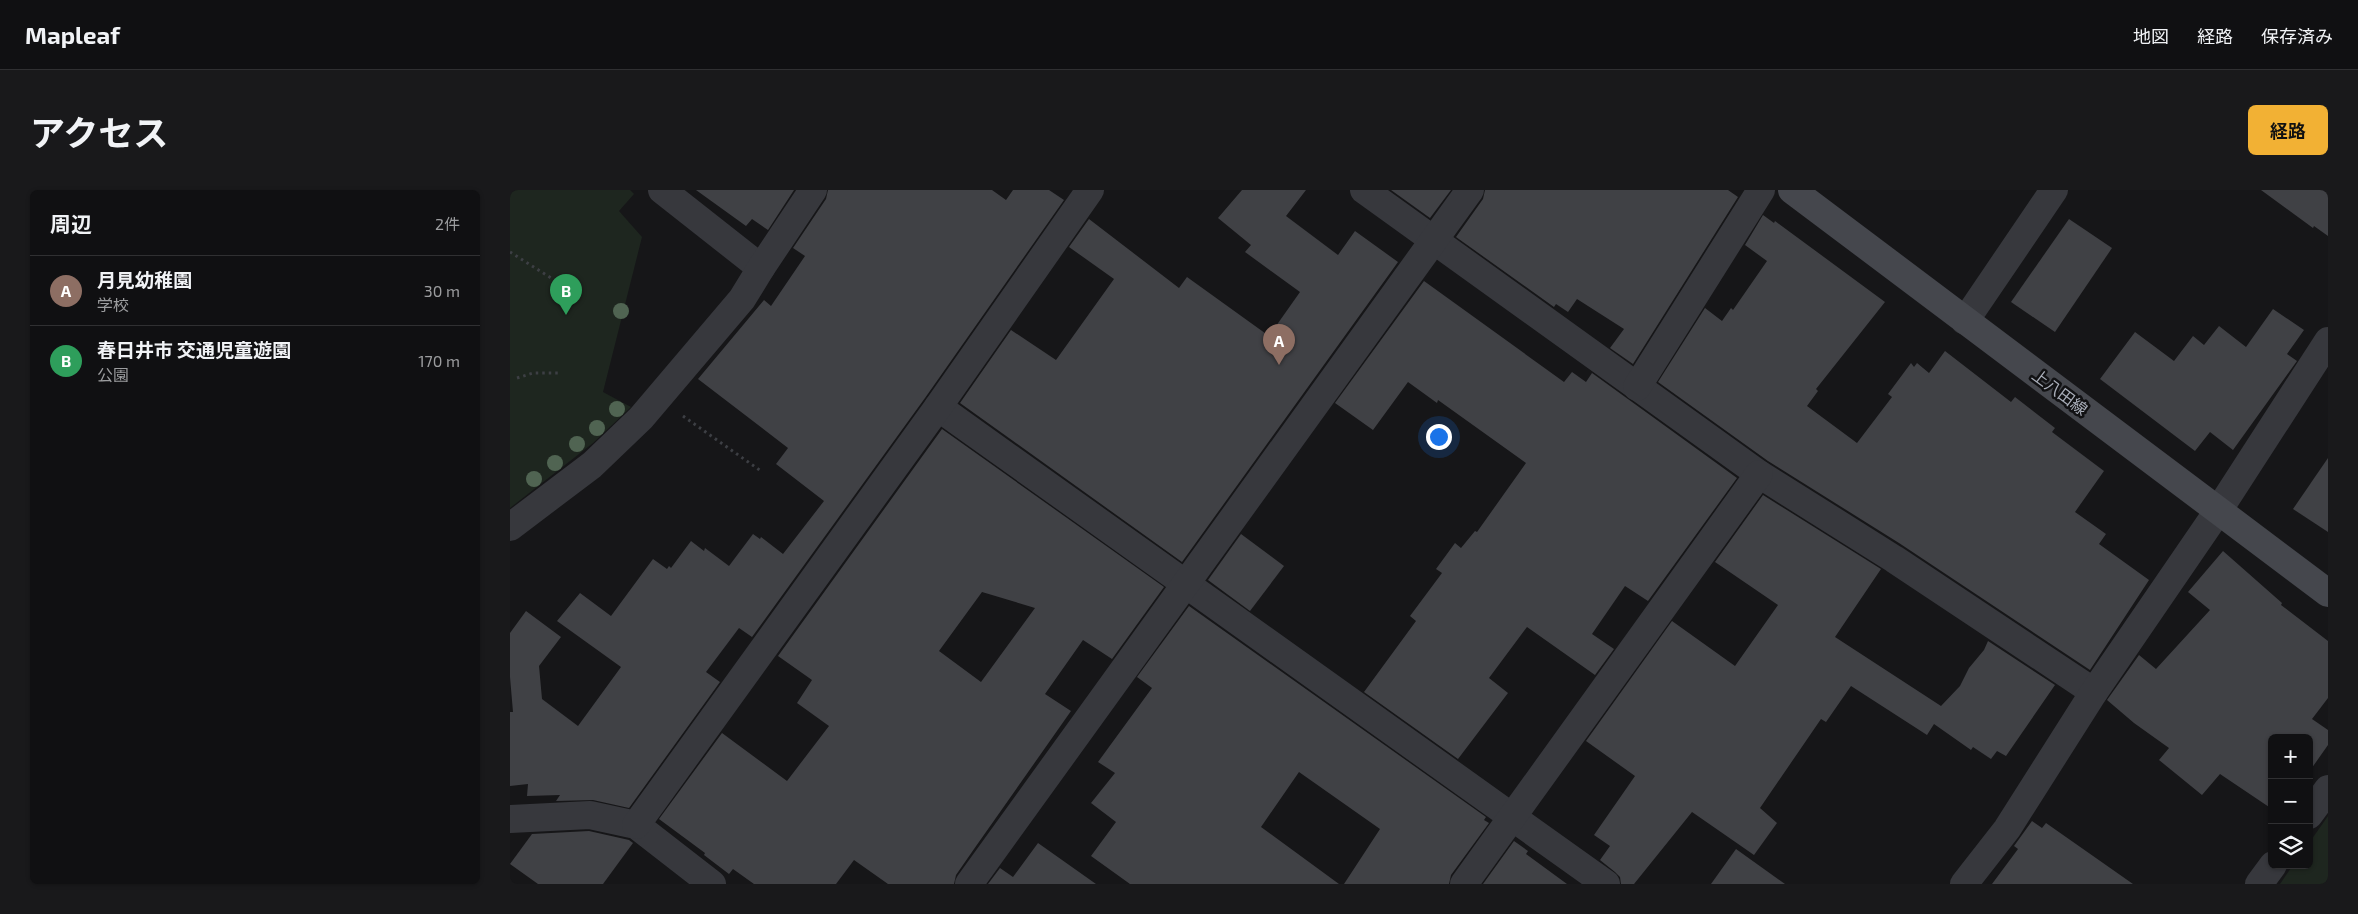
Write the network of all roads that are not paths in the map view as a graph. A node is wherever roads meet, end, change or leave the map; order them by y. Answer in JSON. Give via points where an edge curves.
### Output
{"nodes":[{"id":1,"x":662,"y":190,"type":"edge"},
{"id":2,"x":814,"y":190,"type":"edge"},
{"id":3,"x":1090,"y":190,"type":"edge"},
{"id":4,"x":1364,"y":190,"type":"edge"},
{"id":5,"x":1470,"y":190,"type":"edge"},
{"id":6,"x":1761,"y":190,"type":"edge"},
{"id":7,"x":1792,"y":190,"type":"edge"},
{"id":8,"x":2054,"y":190,"type":"edge"},
{"id":9,"x":1433,"y":241,"type":"junction"},
{"id":10,"x":761,"y":268,"type":"junction"},
{"id":11,"x":1965,"y":321,"type":"junction"},
{"id":12,"x":2328,"y":341,"type":"edge"},
{"id":13,"x":1637,"y":387,"type":"junction"},
{"id":14,"x":938,"y":407,"type":"junction"},
{"id":15,"x":1759,"y":474,"type":"junction"},
{"id":16,"x":2218,"y":511,"type":"junction"},
{"id":17,"x":510,"y":527,"type":"edge"},
{"id":18,"x":1185,"y":583,"type":"junction"},
{"id":19,"x":2328,"y":593,"type":"edge"},
{"id":20,"x":2094,"y":692,"type":"junction"},
{"id":21,"x":2328,"y":789,"type":"edge"},
{"id":22,"x":2313,"y":810,"type":"edge"},
{"id":23,"x":1512,"y":817,"type":"junction"},
{"id":24,"x":514,"y":825,"type":"edge"},
{"id":25,"x":636,"y":825,"type":"junction"},
{"id":26,"x":2270,"y":869,"type":"edge"},
{"id":27,"x":712,"y":884,"type":"edge"},
{"id":28,"x":970,"y":884,"type":"edge"},
{"id":29,"x":1464,"y":884,"type":"edge"},
{"id":30,"x":1606,"y":884,"type":"edge"},
{"id":31,"x":1964,"y":884,"type":"edge"},
{"id":32,"x":2260,"y":884,"type":"edge"}],
"edges":[{"from":1,"to":10,"type":"street"},
{"from":2,"to":10,"type":"street"},
{"from":3,"to":14,"type":"street"},
{"from":4,"to":9,"type":"street"},
{"from":5,"to":9,"type":"street"},
{"from":6,"to":13,"type":"street"},
{"from":7,"to":11,"type":"street","name":"上八田線"},
{"from":8,"to":11,"type":"street"},
{"from":9,"to":13,"type":"street"},
{"from":9,"to":18,"type":"street"},
{"from":10,"to":17,"type":"street","via":[[742,300],[641,418],[592,465]]},
{"from":11,"to":16,"type":"street","name":"上八田線"},
{"from":12,"to":16,"type":"street"},
{"from":13,"to":15,"type":"street"},
{"from":14,"to":18,"type":"street"},
{"from":14,"to":25,"type":"street"},
{"from":15,"to":20,"type":"street"},
{"from":15,"to":23,"type":"street"},
{"from":16,"to":19,"type":"street","name":"上八田線"},
{"from":16,"to":20,"type":"street"},
{"from":18,"to":23,"type":"street"},
{"from":18,"to":28,"type":"street"},
{"from":20,"to":31,"type":"street","via":[[2007,828]]},
{"from":21,"to":22,"type":"street"},
{"from":23,"to":29,"type":"street"},
{"from":23,"to":30,"type":"street"},
{"from":24,"to":25,"type":"street","via":[[590,815]]},
{"from":25,"to":27,"type":"street"},
{"from":26,"to":32,"type":"street"}]}
